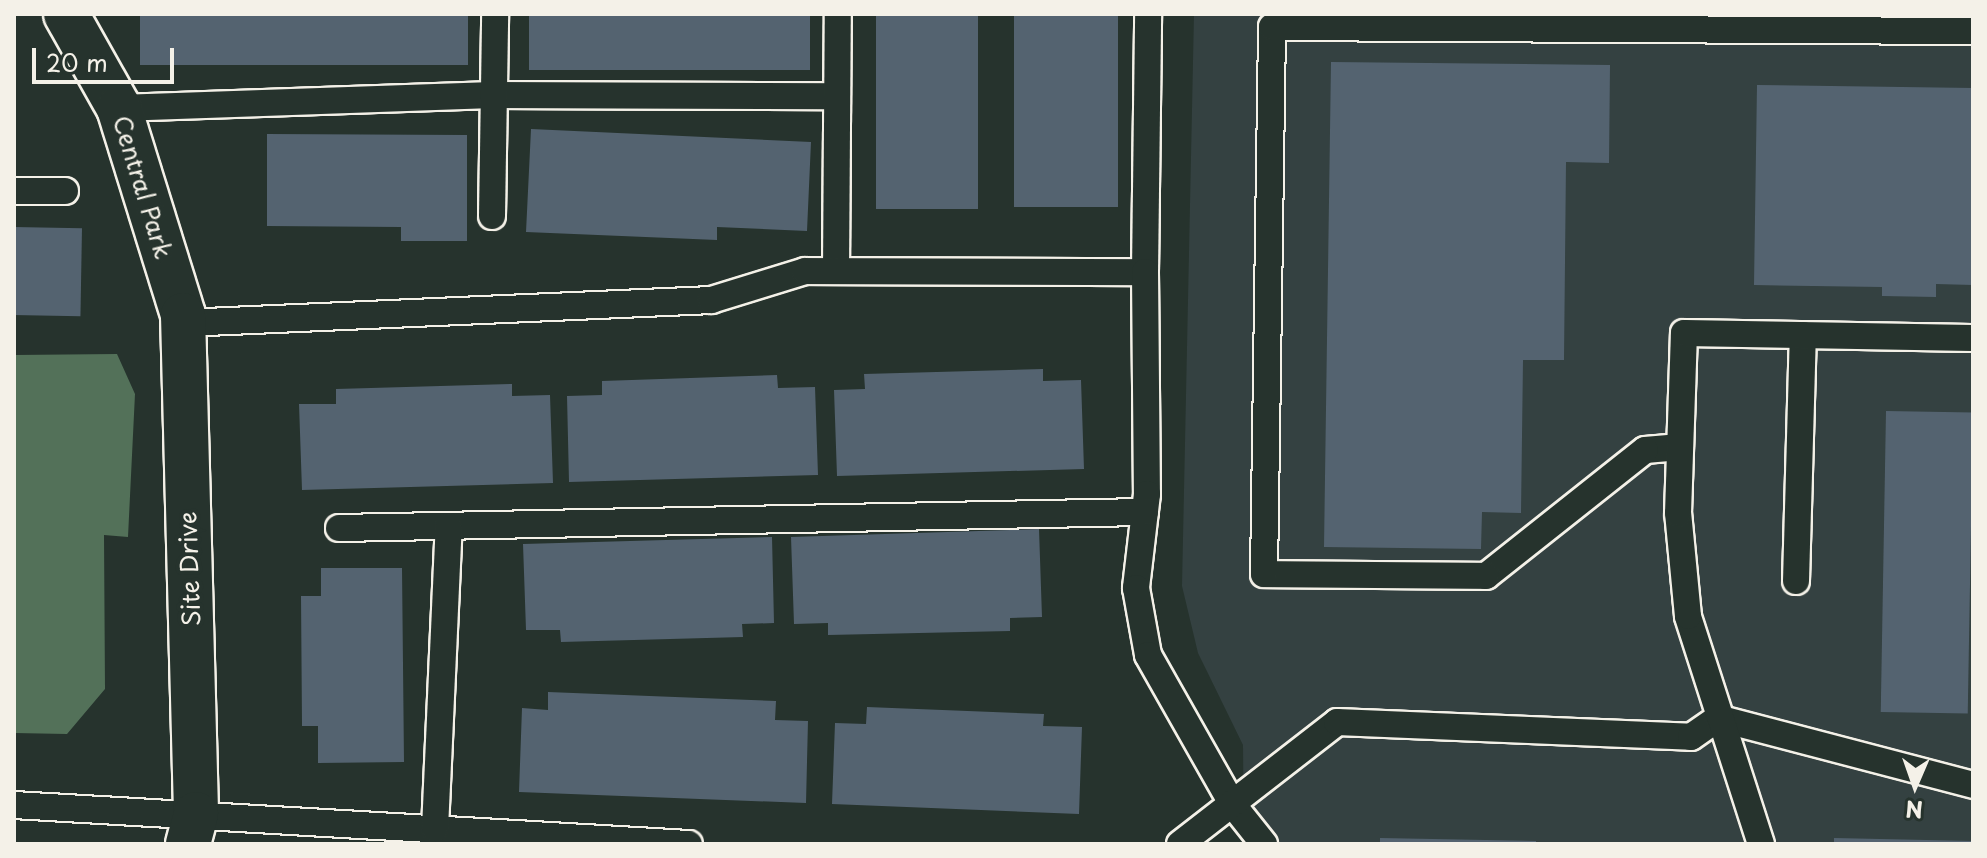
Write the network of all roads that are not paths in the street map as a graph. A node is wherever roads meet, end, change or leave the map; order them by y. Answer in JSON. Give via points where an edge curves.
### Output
{"nodes":[{"id":1,"x":66,"y":14,"type":"edge"},
{"id":2,"x":495,"y":14,"type":"edge"},
{"id":3,"x":838,"y":14,"type":"edge"},
{"id":4,"x":1148,"y":14,"type":"edge"},
{"id":5,"x":1973,"y":31,"type":"edge"},
{"id":6,"x":493,"y":95,"type":"junction"},
{"id":7,"x":837,"y":96,"type":"junction"},
{"id":8,"x":119,"y":108,"type":"junction"},
{"id":9,"x":14,"y":191,"type":"edge"},
{"id":10,"x":65,"y":191,"type":"dead end"},
{"id":11,"x":492,"y":216,"type":"dead end"},
{"id":12,"x":836,"y":271,"type":"junction"},
{"id":13,"x":1145,"y":272,"type":"junction"},
{"id":14,"x":183,"y":323,"type":"junction"},
{"id":15,"x":1803,"y":335,"type":"junction"},
{"id":16,"x":1973,"y":338,"type":"edge"},
{"id":17,"x":1680,"y":447,"type":"junction"},
{"id":18,"x":1145,"y":512,"type":"junction"},
{"id":19,"x":449,"y":526,"type":"junction"},
{"id":20,"x":339,"y":528,"type":"dead end"},
{"id":21,"x":1796,"y":581,"type":"dead end"},
{"id":22,"x":1718,"y":718,"type":"junction"},
{"id":23,"x":1973,"y":785,"type":"edge"},
{"id":24,"x":1233,"y":805,"type":"junction"},
{"id":25,"x":16,"y":808,"type":"edge"},
{"id":26,"x":435,"y":829,"type":"junction"},
{"id":27,"x":197,"y":834,"type":"edge"},
{"id":28,"x":644,"y":843,"type":"edge"},
{"id":29,"x":689,"y":844,"type":"edge"},
{"id":30,"x":1180,"y":844,"type":"edge"},
{"id":31,"x":1264,"y":844,"type":"edge"},
{"id":32,"x":1761,"y":844,"type":"edge"}],
"edges":[{"from":1,"to":8,"type":"street","name":"Central Park"},
{"from":2,"to":6,"type":"lane"},
{"from":3,"to":7,"type":"lane"},
{"from":4,"to":13,"type":"lane"},
{"from":5,"to":17,"type":"lane","via":[[1272,27],[1264,574],[1486,576],[1645,450]]},
{"from":6,"to":7,"type":"lane"},
{"from":6,"to":8,"type":"lane"},
{"from":6,"to":11,"type":"lane"},
{"from":7,"to":12,"type":"lane"},
{"from":8,"to":14,"type":"street","name":"Central Park"},
{"from":9,"to":10,"type":"lane"},
{"from":12,"to":13,"type":"lane"},
{"from":12,"to":14,"type":"lane","via":[[805,271],[711,300]]},
{"from":13,"to":18,"type":"lane"},
{"from":14,"to":27,"type":"street","name":"Site Drive"},
{"from":15,"to":16,"type":"lane"},
{"from":15,"to":17,"type":"lane","via":[[1684,333]]},
{"from":15,"to":21,"type":"lane"},
{"from":17,"to":22,"type":"lane","via":[[1688,616]]},
{"from":18,"to":19,"type":"lane"},
{"from":18,"to":24,"type":"lane","via":[[1136,588],[1148,655]]},
{"from":19,"to":20,"type":"lane"},
{"from":19,"to":26,"type":"lane"},
{"from":22,"to":23,"type":"lane"},
{"from":22,"to":24,"type":"lane","via":[[1691,737],[1337,722]]},
{"from":22,"to":32,"type":"lane"},
{"from":24,"to":30,"type":"lane"},
{"from":24,"to":31,"type":"lane"},
{"from":25,"to":27,"type":"lane"},
{"from":26,"to":27,"type":"lane"},
{"from":26,"to":28,"type":"lane"},
{"from":28,"to":29,"type":"lane"}]}
